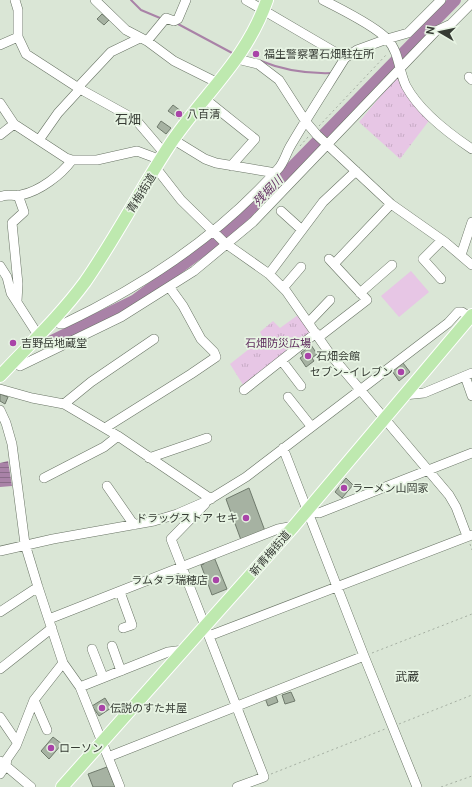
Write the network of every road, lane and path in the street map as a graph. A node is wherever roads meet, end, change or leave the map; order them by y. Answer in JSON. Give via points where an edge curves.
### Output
{"nodes":[{"id":1,"x":15,"y":0,"type":"edge"},
{"id":2,"x":95,"y":0,"type":"edge"},
{"id":3,"x":186,"y":0,"type":"edge"},
{"id":4,"x":246,"y":0,"type":"edge"},
{"id":5,"x":323,"y":0,"type":"edge"},
{"id":6,"x":441,"y":0,"type":"edge"},
{"id":7,"x":472,"y":3,"type":"edge"},
{"id":8,"x":265,"y":5,"type":"edge"},
{"id":9,"x":18,"y":37,"type":"junction"},
{"id":10,"x":387,"y":39,"type":"junction"},
{"id":11,"x":144,"y":40,"type":"junction"},
{"id":12,"x":0,"y":45,"type":"edge"},
{"id":13,"x":392,"y":51,"type":"junction"},
{"id":14,"x":345,"y":58,"type":"junction"},
{"id":15,"x":237,"y":59,"type":"junction"},
{"id":16,"x":399,"y":68,"type":"junction"},
{"id":17,"x":218,"y":83,"type":"junction"},
{"id":18,"x":80,"y":89,"type":"junction"},
{"id":19,"x":206,"y":99,"type":"junction"},
{"id":20,"x":0,"y":103,"type":"edge"},
{"id":21,"x":306,"y":122,"type":"junction"},
{"id":22,"x":14,"y":124,"type":"junction"},
{"id":23,"x":318,"y":131,"type":"junction"},
{"id":24,"x":0,"y":135,"type":"edge"},
{"id":25,"x":39,"y":140,"type":"junction"},
{"id":26,"x":174,"y":140,"type":"junction"},
{"id":27,"x":327,"y":143,"type":"junction"},
{"id":28,"x":472,"y":149,"type":"edge"},
{"id":29,"x":72,"y":160,"type":"junction"},
{"id":30,"x":161,"y":161,"type":"junction"},
{"id":31,"x":231,"y":166,"type":"junction"},
{"id":32,"x":356,"y":171,"type":"junction"},
{"id":33,"x":273,"y":174,"type":"junction"},
{"id":34,"x":18,"y":196,"type":"junction"},
{"id":35,"x":0,"y":197,"type":"edge"},
{"id":36,"x":391,"y":204,"type":"junction"},
{"id":37,"x":281,"y":211,"type":"dead end"},
{"id":38,"x":472,"y":222,"type":"edge"},
{"id":39,"x":302,"y":230,"type":"junction"},
{"id":40,"x":213,"y":231,"type":"junction"},
{"id":41,"x":442,"y":240,"type":"junction"},
{"id":42,"x":226,"y":244,"type":"junction"},
{"id":43,"x":461,"y":255,"type":"junction"},
{"id":44,"x":392,"y":265,"type":"dead end"},
{"id":45,"x":472,"y":265,"type":"edge"},
{"id":46,"x":0,"y":266,"type":"edge"},
{"id":47,"x":300,"y":267,"type":"dead end"},
{"id":48,"x":269,"y":274,"type":"junction"},
{"id":49,"x":441,"y":279,"type":"dead end"},
{"id":50,"x":170,"y":288,"type":"junction"},
{"id":51,"x":283,"y":288,"type":"junction"},
{"id":52,"x":360,"y":293,"type":"junction"},
{"id":53,"x":330,"y":300,"type":"dead end"},
{"id":54,"x":17,"y":301,"type":"junction"},
{"id":55,"x":471,"y":316,"type":"edge"},
{"id":56,"x":54,"y":318,"type":"junction"},
{"id":57,"x":308,"y":322,"type":"junction"},
{"id":58,"x":38,"y":335,"type":"junction"},
{"id":59,"x":318,"y":335,"type":"junction"},
{"id":60,"x":154,"y":339,"type":"dead end"},
{"id":61,"x":14,"y":361,"type":"junction"},
{"id":62,"x":282,"y":361,"type":"junction"},
{"id":63,"x":469,"y":375,"type":"edge"},
{"id":64,"x":0,"y":376,"type":"edge"},
{"id":65,"x":296,"y":383,"type":"dead end"},
{"id":66,"x":0,"y":389,"type":"edge"},
{"id":67,"x":360,"y":389,"type":"junction"},
{"id":68,"x":244,"y":390,"type":"dead end"},
{"id":69,"x":404,"y":395,"type":"junction"},
{"id":70,"x":472,"y":396,"type":"edge"},
{"id":71,"x":288,"y":397,"type":"dead end"},
{"id":72,"x":64,"y":404,"type":"junction"},
{"id":73,"x":0,"y":410,"type":"edge"},
{"id":74,"x":384,"y":418,"type":"junction"},
{"id":75,"x":311,"y":426,"type":"junction"},
{"id":76,"x":105,"y":428,"type":"junction"},
{"id":77,"x":118,"y":436,"type":"junction"},
{"id":78,"x":207,"y":438,"type":"dead end"},
{"id":79,"x":283,"y":448,"type":"junction"},
{"id":80,"x":472,"y":453,"type":"edge"},
{"id":81,"x":149,"y":458,"type":"junction"},
{"id":82,"x":428,"y":470,"type":"junction"},
{"id":83,"x":44,"y":478,"type":"dead end"},
{"id":84,"x":107,"y":486,"type":"dead end"},
{"id":85,"x":209,"y":500,"type":"junction"},
{"id":86,"x":307,"y":510,"type":"junction"},
{"id":87,"x":134,"y":525,"type":"junction"},
{"id":88,"x":294,"y":526,"type":"junction"},
{"id":89,"x":469,"y":535,"type":"edge"},
{"id":90,"x":25,"y":544,"type":"junction"},
{"id":91,"x":0,"y":551,"type":"edge"},
{"id":92,"x":182,"y":568,"type":"junction"},
{"id":93,"x":38,"y":587,"type":"junction"},
{"id":94,"x":337,"y":587,"type":"junction"},
{"id":95,"x":120,"y":592,"type":"junction"},
{"id":96,"x":0,"y":612,"type":"edge"},
{"id":97,"x":472,"y":614,"type":"edge"},
{"id":98,"x":50,"y":624,"type":"junction"},
{"id":99,"x":123,"y":628,"type":"dead end"},
{"id":100,"x":207,"y":631,"type":"junction"},
{"id":101,"x":112,"y":646,"type":"dead end"},
{"id":102,"x":92,"y":649,"type":"dead end"},
{"id":103,"x":184,"y":650,"type":"junction"},
{"id":104,"x":364,"y":656,"type":"junction"},
{"id":105,"x":63,"y":663,"type":"junction"},
{"id":106,"x":0,"y":669,"type":"edge"},
{"id":107,"x":121,"y":670,"type":"junction"},
{"id":108,"x":103,"y":677,"type":"junction"},
{"id":109,"x":80,"y":687,"type":"junction"},
{"id":110,"x":472,"y":695,"type":"edge"},
{"id":111,"x":34,"y":700,"type":"junction"},
{"id":112,"x":235,"y":707,"type":"junction"},
{"id":113,"x":0,"y":717,"type":"edge"},
{"id":114,"x":394,"y":726,"type":"junction"},
{"id":115,"x":47,"y":730,"type":"dead end"},
{"id":116,"x":18,"y":742,"type":"junction"},
{"id":117,"x":102,"y":742,"type":"junction"},
{"id":118,"x":108,"y":757,"type":"junction"},
{"id":119,"x":3,"y":763,"type":"edge"},
{"id":120,"x":0,"y":774,"type":"edge"},
{"id":121,"x":472,"y":776,"type":"edge"},
{"id":122,"x":264,"y":777,"type":"junction"},
{"id":123,"x":31,"y":787,"type":"edge"},
{"id":124,"x":62,"y":787,"type":"edge"},
{"id":125,"x":120,"y":787,"type":"edge"},
{"id":126,"x":237,"y":787,"type":"edge"},
{"id":127,"x":417,"y":787,"type":"edge"},
{"id":128,"x":441,"y":787,"type":"edge"}],
"edges":[{"from":1,"to":9,"type":"street","via":[[18,10]]},
{"from":2,"to":11,"type":"street","via":[[126,30]]},
{"from":3,"to":11,"type":"street","via":[[178,20],[166,18]]},
{"from":4,"to":8,"type":"street"},
{"from":5,"to":10,"type":"street"},
{"from":6,"to":10,"type":"street","via":[[408,33]]},
{"from":7,"to":16,"type":"street","via":[[451,24],[436,31]]},
{"from":8,"to":14,"type":"street"},
{"from":8,"to":15,"type":"main road","name":"青梅街道","via":[[252,36]]},
{"from":9,"to":12,"type":"street"},
{"from":9,"to":18,"type":"street","via":[[26,54]]},
{"from":10,"to":13,"type":"street"},
{"from":10,"to":14,"type":"street","via":[[353,52]]},
{"from":11,"to":17,"type":"street","via":[[174,62]]},
{"from":11,"to":18,"type":"street","via":[[108,55],[81,84]]},
{"from":13,"to":16,"type":"street"},
{"from":13,"to":23,"type":"path"},
{"from":14,"to":21,"type":"street"},
{"from":15,"to":17,"type":"main road","name":"青梅街道"},
{"from":15,"to":21,"type":"street","via":[[258,64],[279,80]]},
{"from":16,"to":27,"type":"street"},
{"from":16,"to":28,"type":"street","via":[[406,86],[416,101],[447,132]]},
{"from":17,"to":19,"type":"main road","name":"青梅街道"},
{"from":18,"to":25,"type":"street","via":[[58,113]]},
{"from":18,"to":30,"type":"street","via":[[136,120]]},
{"from":19,"to":26,"type":"main road","name":"青梅街道"},
{"from":19,"to":31,"type":"street","via":[[255,138]]},
{"from":20,"to":22,"type":"street"},
{"from":21,"to":23,"type":"street"},
{"from":21,"to":33,"type":"street","via":[[279,169]]},
{"from":22,"to":24,"type":"street"},
{"from":22,"to":25,"type":"street"},
{"from":23,"to":27,"type":"street"},
{"from":25,"to":29,"type":"street"},
{"from":26,"to":30,"type":"main road","name":"青梅街道"},
{"from":26,"to":31,"type":"street","via":[[205,159]]},
{"from":27,"to":32,"type":"street"},
{"from":27,"to":42,"type":"street","via":[[253,222]]},
{"from":29,"to":30,"type":"street","via":[[97,160],[137,151]]},
{"from":29,"to":34,"type":"street","via":[[43,185]]},
{"from":30,"to":40,"type":"street","via":[[181,200]]},
{"from":30,"to":56,"type":"main road","name":"青梅街道","via":[[90,274]]},
{"from":31,"to":33,"type":"street"},
{"from":32,"to":36,"type":"street"},
{"from":32,"to":39,"type":"street","via":[[323,202]]},
{"from":33,"to":40,"type":"street"},
{"from":34,"to":35,"type":"street"},
{"from":34,"to":54,"type":"street","via":[[24,212],[12,223],[18,284]]},
{"from":36,"to":41,"type":"street"},
{"from":36,"to":52,"type":"street","via":[[331,261]]},
{"from":37,"to":39,"type":"street"},
{"from":38,"to":43,"type":"street"},
{"from":39,"to":48,"type":"street"},
{"from":40,"to":42,"type":"street"},
{"from":40,"to":56,"type":"street","via":[[174,261],[120,295],[63,324]]},
{"from":41,"to":43,"type":"street"},
{"from":41,"to":49,"type":"street","via":[[423,259]]},
{"from":42,"to":48,"type":"street"},
{"from":42,"to":50,"type":"street"},
{"from":43,"to":45,"type":"street"},
{"from":44,"to":52,"type":"street"},
{"from":46,"to":54,"type":"street"},
{"from":47,"to":51,"type":"street"},
{"from":48,"to":51,"type":"street"},
{"from":50,"to":61,"type":"street","via":[[121,317],[46,354],[20,366]]},
{"from":50,"to":76,"type":"street","via":[[201,339],[216,357]]},
{"from":51,"to":57,"type":"street"},
{"from":52,"to":59,"type":"street","via":[[367,300]]},
{"from":53,"to":57,"type":"street"},
{"from":54,"to":58,"type":"street"},
{"from":55,"to":67,"type":"street","via":[[458,312],[448,323]]},
{"from":55,"to":69,"type":"main road","name":"新青梅街道"},
{"from":56,"to":58,"type":"main road","name":"青梅街道"},
{"from":57,"to":59,"type":"street"},
{"from":58,"to":61,"type":"main road","name":"青梅街道"},
{"from":59,"to":62,"type":"street"},
{"from":59,"to":67,"type":"street"},
{"from":60,"to":72,"type":"street","via":[[91,382]]},
{"from":61,"to":64,"type":"main road","name":"青梅街道"},
{"from":62,"to":65,"type":"street"},
{"from":62,"to":68,"type":"street"},
{"from":63,"to":69,"type":"street","via":[[424,393]]},
{"from":63,"to":70,"type":"street"},
{"from":66,"to":72,"type":"street"},
{"from":67,"to":74,"type":"street"},
{"from":67,"to":75,"type":"street"},
{"from":69,"to":74,"type":"main road","name":"新青梅街道"},
{"from":71,"to":75,"type":"street"},
{"from":72,"to":76,"type":"street"},
{"from":73,"to":90,"type":"street","via":[[12,444]]},
{"from":74,"to":82,"type":"street"},
{"from":74,"to":86,"type":"main road","name":"新青梅街道"},
{"from":75,"to":79,"type":"street"},
{"from":76,"to":77,"type":"street"},
{"from":77,"to":81,"type":"street"},
{"from":77,"to":83,"type":"street","via":[[104,447]]},
{"from":78,"to":81,"type":"street"},
{"from":79,"to":85,"type":"street"},
{"from":79,"to":86,"type":"street"},
{"from":80,"to":82,"type":"street"},
{"from":81,"to":85,"type":"street"},
{"from":82,"to":86,"type":"street","via":[[319,513]]},
{"from":82,"to":89,"type":"street","via":[[456,507]]},
{"from":84,"to":87,"type":"street"},
{"from":85,"to":87,"type":"street","via":[[169,517]]},
{"from":85,"to":92,"type":"street","via":[[171,539]]},
{"from":86,"to":88,"type":"main road","name":"新青梅街道"},
{"from":86,"to":94,"type":"street"},
{"from":87,"to":90,"type":"street"},
{"from":88,"to":92,"type":"street","via":[[278,529]]},
{"from":88,"to":100,"type":"main road","name":"新青梅街道"},
{"from":89,"to":94,"type":"street"},
{"from":90,"to":91,"type":"street"},
{"from":90,"to":93,"type":"street"},
{"from":92,"to":95,"type":"street"},
{"from":92,"to":100,"type":"street"},
{"from":93,"to":96,"type":"street"},
{"from":93,"to":98,"type":"street"},
{"from":94,"to":100,"type":"street"},
{"from":94,"to":104,"type":"street"},
{"from":95,"to":98,"type":"street"},
{"from":95,"to":99,"type":"street","via":[[132,625]]},
{"from":97,"to":104,"type":"path"},
{"from":98,"to":105,"type":"street"},
{"from":98,"to":106,"type":"street"},
{"from":100,"to":103,"type":"main road","name":"新青梅街道"},
{"from":100,"to":112,"type":"street"},
{"from":101,"to":107,"type":"street"},
{"from":102,"to":108,"type":"street"},
{"from":103,"to":107,"type":"street","via":[[168,652]]},
{"from":103,"to":117,"type":"main road","name":"新青梅街道"},
{"from":104,"to":112,"type":"street"},
{"from":104,"to":114,"type":"street"},
{"from":105,"to":109,"type":"street"},
{"from":105,"to":111,"type":"street"},
{"from":107,"to":108,"type":"street"},
{"from":108,"to":109,"type":"street"},
{"from":109,"to":117,"type":"street"},
{"from":110,"to":114,"type":"path"},
{"from":111,"to":115,"type":"street"},
{"from":111,"to":116,"type":"street"},
{"from":112,"to":118,"type":"street"},
{"from":112,"to":122,"type":"street"},
{"from":113,"to":116,"type":"street"},
{"from":114,"to":122,"type":"path"},
{"from":114,"to":127,"type":"street"},
{"from":116,"to":119,"type":"street"},
{"from":117,"to":118,"type":"street"},
{"from":117,"to":124,"type":"main road","name":"新青梅街道"},
{"from":118,"to":125,"type":"street"},
{"from":119,"to":120,"type":"street"},
{"from":119,"to":123,"type":"street"},
{"from":121,"to":128,"type":"path"},
{"from":122,"to":126,"type":"street"}]}
